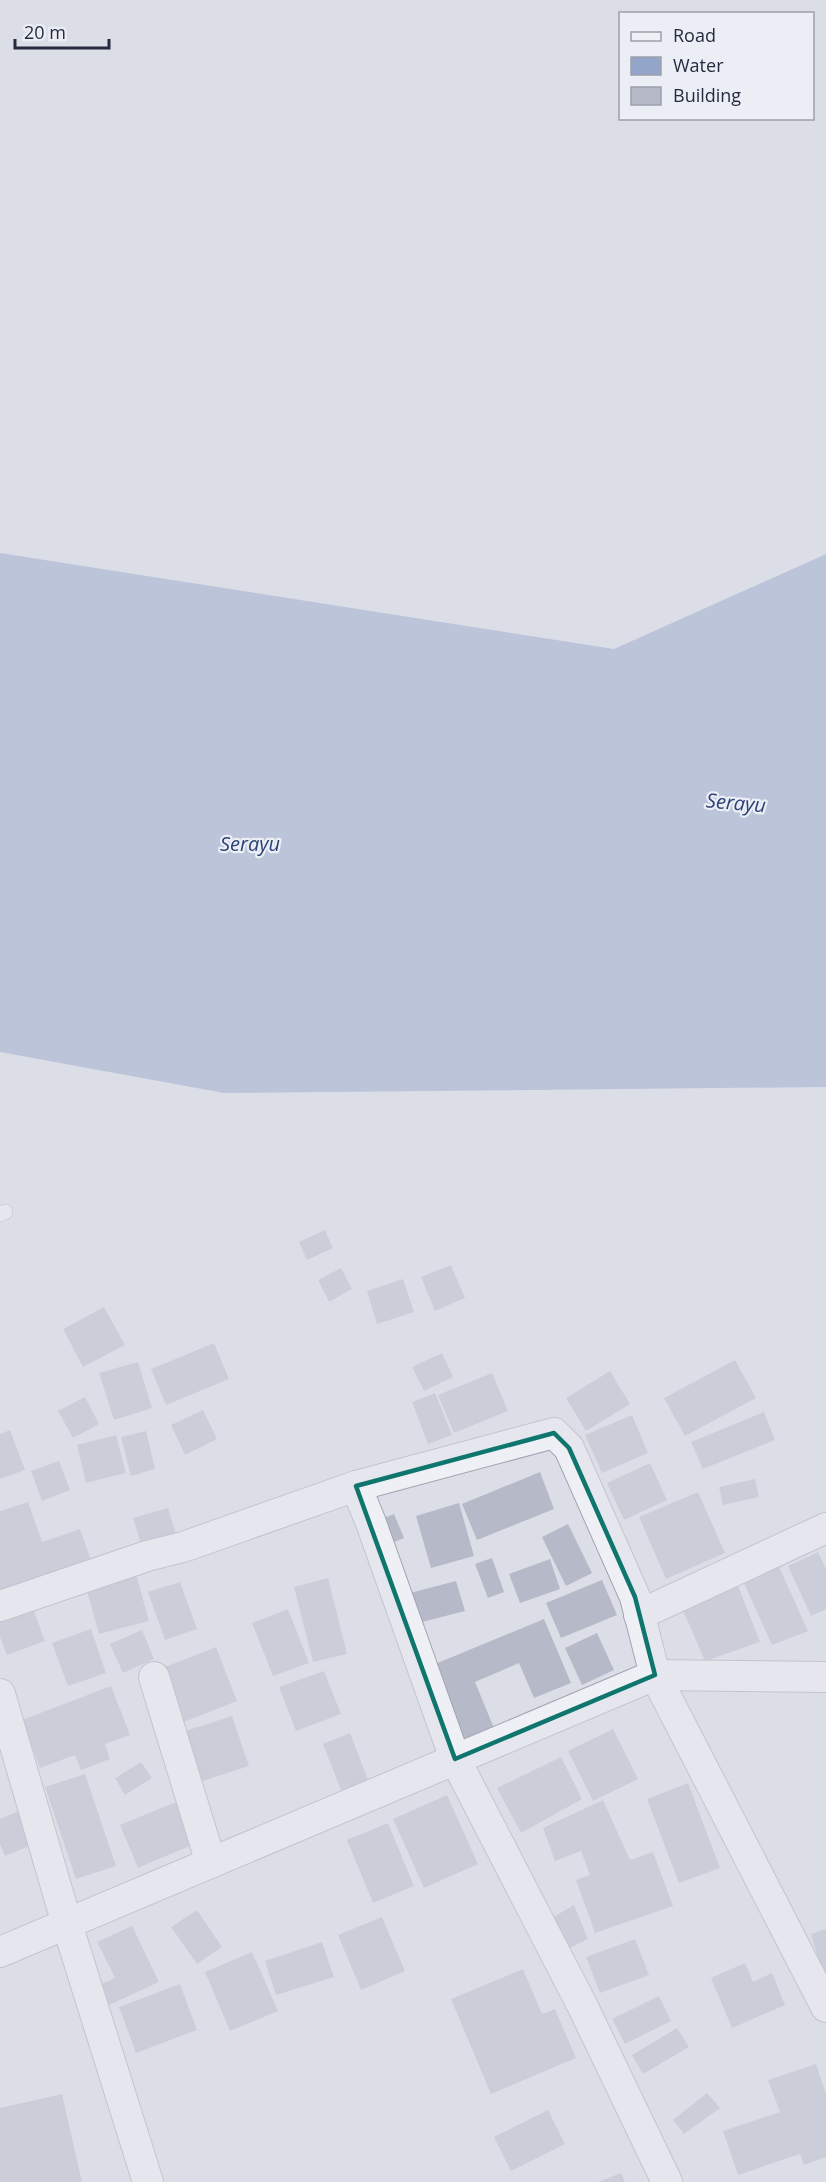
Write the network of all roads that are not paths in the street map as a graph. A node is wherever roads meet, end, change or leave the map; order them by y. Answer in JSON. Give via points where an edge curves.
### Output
{"nodes":[{"id":1,"x":356,"y":1486,"type":"junction"},
{"id":2,"x":826,"y":1528,"type":"edge"},
{"id":3,"x":0,"y":1606,"type":"edge"},
{"id":4,"x":639,"y":1616,"type":"junction"},
{"id":5,"x":655,"y":1676,"type":"junction"},
{"id":6,"x":154,"y":1677,"type":"dead end"},
{"id":7,"x":826,"y":1677,"type":"edge"},
{"id":8,"x":0,"y":1694,"type":"edge"},
{"id":9,"x":455,"y":1759,"type":"junction"},
{"id":10,"x":211,"y":1863,"type":"junction"},
{"id":11,"x":67,"y":1924,"type":"junction"},
{"id":12,"x":0,"y":1952,"type":"edge"},
{"id":13,"x":826,"y":2007,"type":"edge"},
{"id":14,"x":148,"y":2182,"type":"edge"},
{"id":15,"x":667,"y":2182,"type":"edge"}],
"edges":[{"from":1,"to":3,"type":"street"},
{"from":1,"to":4,"type":"street","via":[[554,1433],[569,1448],[635,1597]]},
{"from":1,"to":9,"type":"street"},
{"from":2,"to":4,"type":"street"},
{"from":4,"to":5,"type":"street"},
{"from":5,"to":7,"type":"street"},
{"from":5,"to":9,"type":"street"},
{"from":5,"to":13,"type":"street"},
{"from":6,"to":10,"type":"street"},
{"from":8,"to":11,"type":"street"},
{"from":9,"to":10,"type":"street"},
{"from":9,"to":15,"type":"street","via":[[583,2007]]},
{"from":10,"to":11,"type":"street"},
{"from":11,"to":12,"type":"street"},
{"from":11,"to":14,"type":"street"}]}
